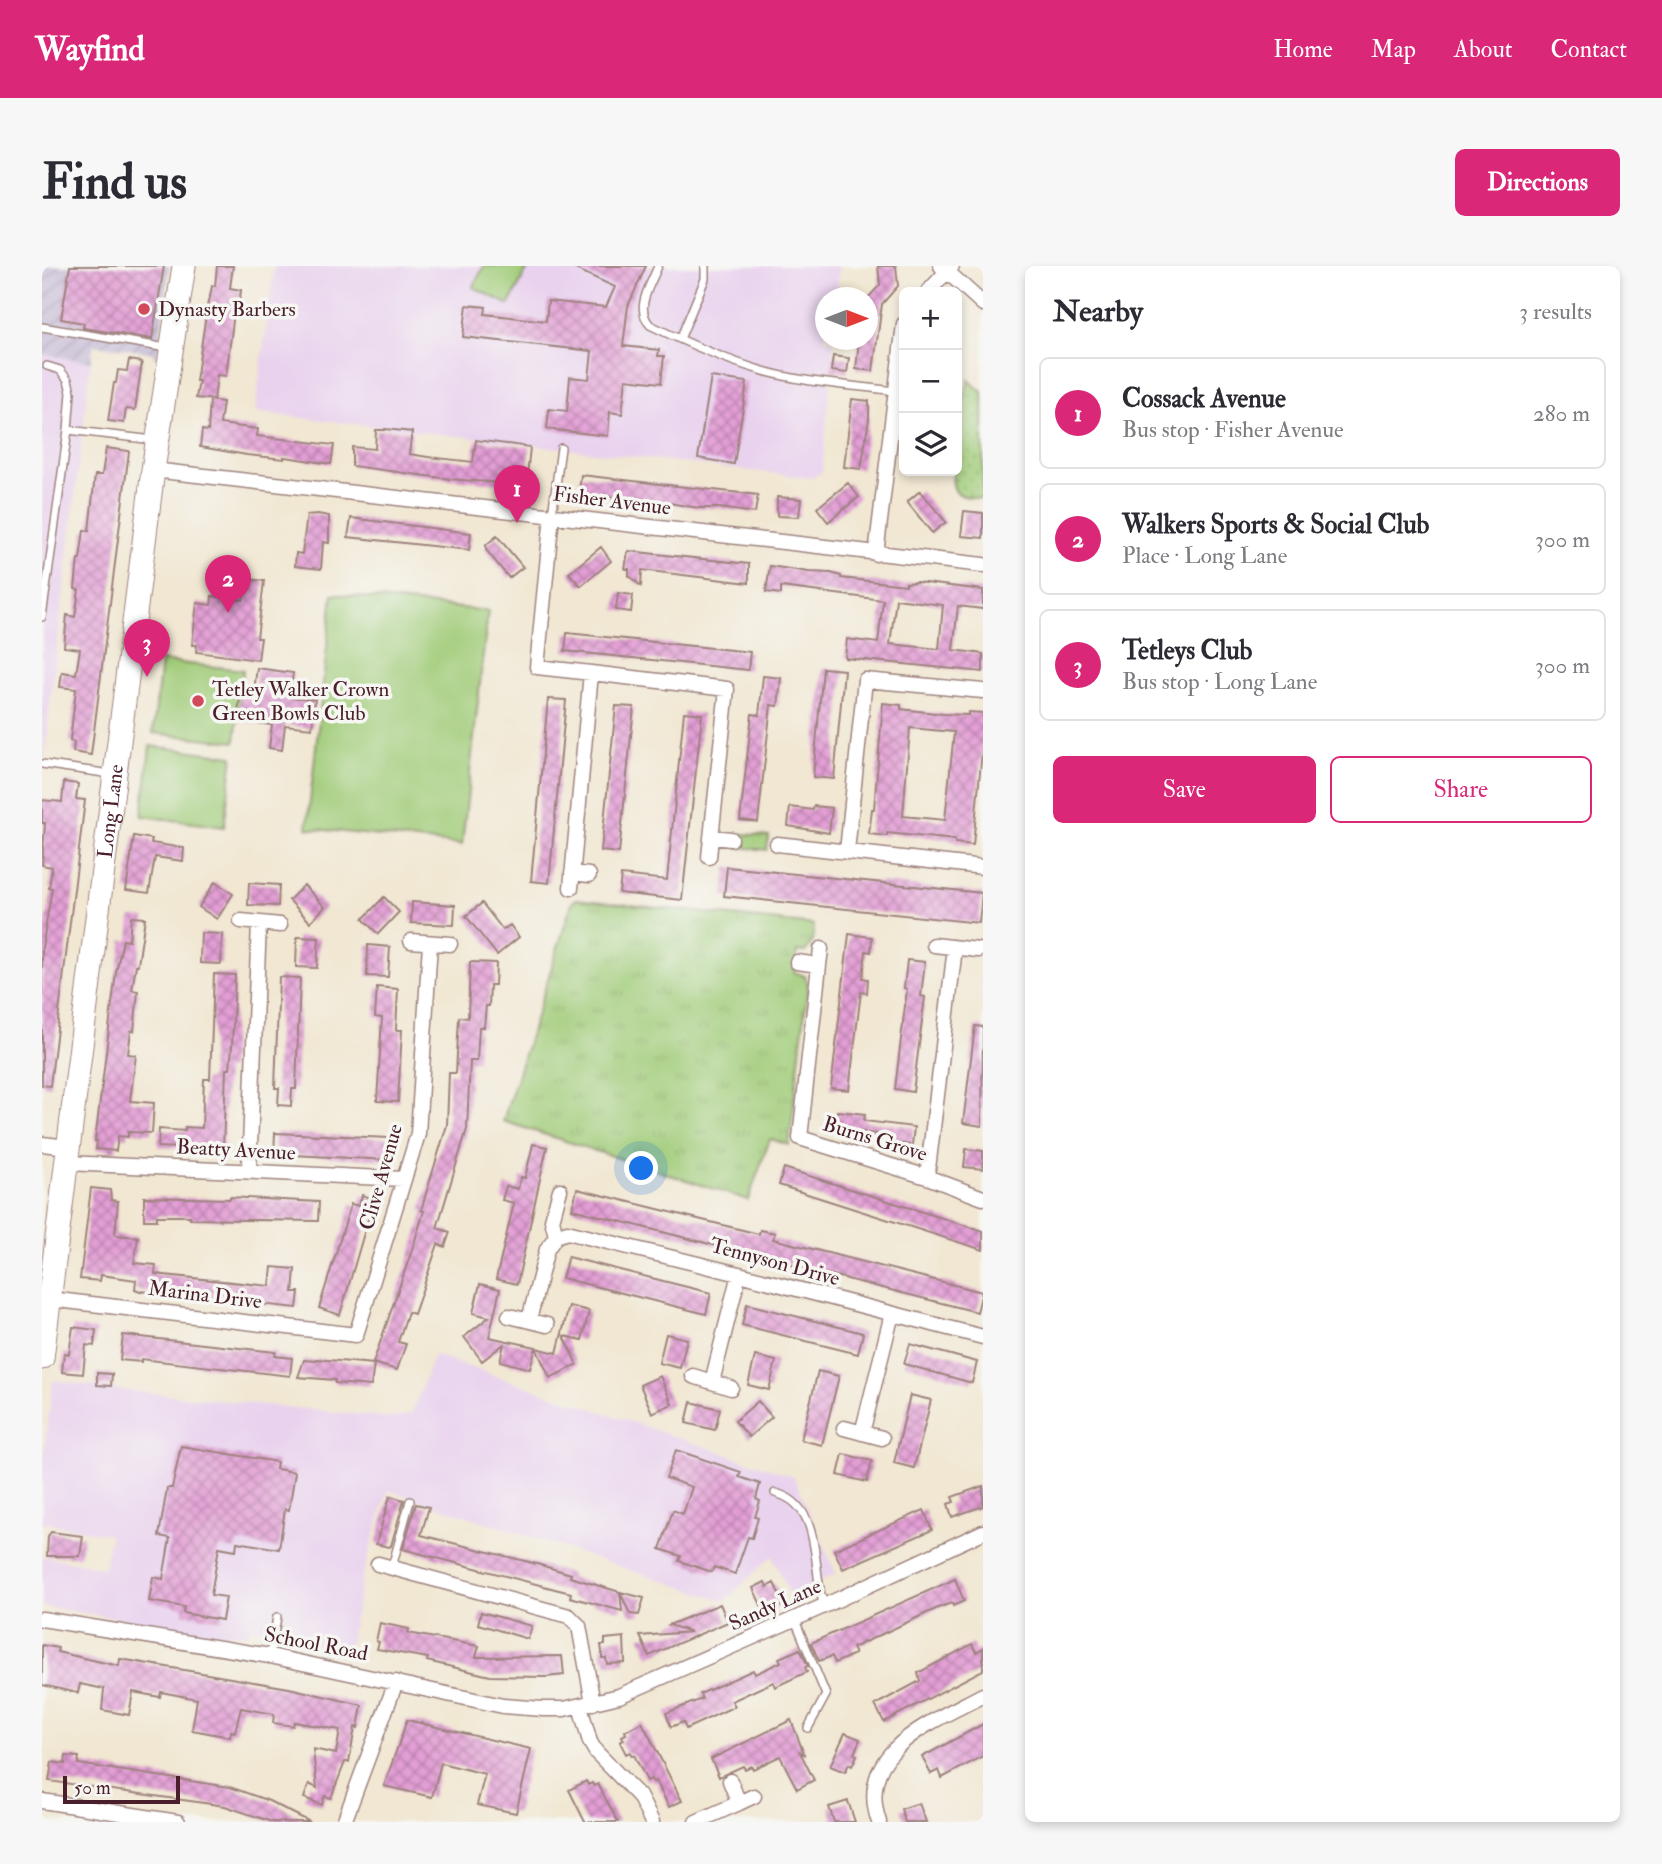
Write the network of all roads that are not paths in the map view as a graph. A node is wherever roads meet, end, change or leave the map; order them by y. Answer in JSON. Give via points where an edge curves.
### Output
{"nodes":[{"id":1,"x":184,"y":266,"type":"edge"},
{"id":2,"x":659,"y":266,"type":"edge"},
{"id":3,"x":705,"y":266,"type":"edge"},
{"id":4,"x":946,"y":268,"type":"edge"},
{"id":5,"x":932,"y":287,"type":"edge"},
{"id":6,"x":983,"y":304,"type":"edge"},
{"id":7,"x":42,"y":327,"type":"edge"},
{"id":8,"x":680,"y":339,"type":"junction"},
{"id":9,"x":171,"y":349,"type":"junction"},
{"id":10,"x":901,"y":350,"type":"edge"},
{"id":11,"x":47,"y":366,"type":"dead end"},
{"id":12,"x":895,"y":391,"type":"junction"},
{"id":13,"x":68,"y":430,"type":"junction"},
{"id":14,"x":157,"y":441,"type":"junction"},
{"id":15,"x":561,"y":448,"type":"dead end"},
{"id":16,"x":153,"y":470,"type":"junction"},
{"id":17,"x":552,"y":515,"type":"junction"},
{"id":18,"x":876,"y":554,"type":"junction"},
{"id":19,"x":983,"y":565,"type":"edge"},
{"id":20,"x":42,"y":617,"type":"edge"},
{"id":21,"x":591,"y":673,"type":"junction"},
{"id":22,"x":983,"y":691,"type":"edge"},
{"id":23,"x":42,"y":764,"type":"edge"},
{"id":24,"x":116,"y":775,"type":"junction"},
{"id":25,"x":712,"y":837,"type":"junction"},
{"id":26,"x":732,"y":839,"type":"dead end"},
{"id":27,"x":777,"y":844,"type":"dead end"},
{"id":28,"x":846,"y":852,"type":"junction"},
{"id":29,"x":709,"y":857,"type":"dead end"},
{"id":30,"x":983,"y":867,"type":"edge"},
{"id":31,"x":589,"y":874,"type":"dead end"},
{"id":32,"x":241,"y":922,"type":"dead end"},
{"id":33,"x":260,"y":923,"type":"junction"},
{"id":34,"x":280,"y":925,"type":"dead end"},
{"id":35,"x":411,"y":941,"type":"dead end"},
{"id":36,"x":430,"y":943,"type":"junction"},
{"id":37,"x":450,"y":944,"type":"dead end"},
{"id":38,"x":934,"y":946,"type":"dead end"},
{"id":39,"x":955,"y":948,"type":"junction"},
{"id":40,"x":821,"y":949,"type":"dead end"},
{"id":41,"x":978,"y":950,"type":"dead end"},
{"id":42,"x":797,"y":962,"type":"dead end"},
{"id":43,"x":819,"y":965,"type":"junction"},
{"id":44,"x":42,"y":1143,"type":"edge"},
{"id":45,"x":68,"y":1155,"type":"junction"},
{"id":46,"x":248,"y":1171,"type":"junction"},
{"id":47,"x":927,"y":1177,"type":"junction"},
{"id":48,"x":404,"y":1179,"type":"junction"},
{"id":49,"x":560,"y":1190,"type":"dead end"},
{"id":50,"x":983,"y":1198,"type":"edge"},
{"id":51,"x":556,"y":1236,"type":"junction"},
{"id":52,"x":739,"y":1274,"type":"junction"},
{"id":53,"x":49,"y":1299,"type":"junction"},
{"id":54,"x":892,"y":1314,"type":"junction"},
{"id":55,"x":509,"y":1316,"type":"dead end"},
{"id":56,"x":529,"y":1320,"type":"junction"},
{"id":57,"x":547,"y":1325,"type":"dead end"},
{"id":58,"x":356,"y":1335,"type":"joint"},
{"id":59,"x":983,"y":1337,"type":"edge"},
{"id":60,"x":42,"y":1358,"type":"edge"},
{"id":61,"x":693,"y":1377,"type":"dead end"},
{"id":62,"x":712,"y":1382,"type":"junction"},
{"id":63,"x":731,"y":1388,"type":"dead end"},
{"id":64,"x":844,"y":1428,"type":"dead end"},
{"id":65,"x":862,"y":1433,"type":"junction"},
{"id":66,"x":881,"y":1438,"type":"dead end"},
{"id":67,"x":775,"y":1493,"type":"dead end"},
{"id":68,"x":410,"y":1501,"type":"dead end"},
{"id":69,"x":983,"y":1532,"type":"edge"},
{"id":70,"x":385,"y":1566,"type":"joint"},
{"id":71,"x":824,"y":1606,"type":"junction"},
{"id":72,"x":276,"y":1616,"type":"dead end"},
{"id":73,"x":42,"y":1619,"type":"edge"},
{"id":74,"x":795,"y":1620,"type":"junction"},
{"id":75,"x":270,"y":1656,"type":"junction"},
{"id":76,"x":396,"y":1682,"type":"junction"},
{"id":77,"x":983,"y":1695,"type":"edge"},
{"id":78,"x":587,"y":1704,"type":"junction"},
{"id":79,"x":808,"y":1728,"type":"dead end"},
{"id":80,"x":730,"y":1781,"type":"dead end"},
{"id":81,"x":754,"y":1796,"type":"dead end"},
{"id":82,"x":42,"y":1801,"type":"edge"},
{"id":83,"x":739,"y":1803,"type":"junction"},
{"id":84,"x":178,"y":1822,"type":"edge"},
{"id":85,"x":344,"y":1822,"type":"edge"},
{"id":86,"x":652,"y":1822,"type":"edge"},
{"id":87,"x":696,"y":1822,"type":"edge"},
{"id":88,"x":879,"y":1822,"type":"edge"}],
"edges":[{"from":1,"to":9,"type":"main road","name":"Long Lane"},
{"from":2,"to":8,"type":"lane","via":[[642,312],[650,325]]},
{"from":3,"to":8,"type":"lane","via":[[705,279]]},
{"from":4,"to":5,"type":"street"},
{"from":4,"to":6,"type":"street"},
{"from":7,"to":9,"type":"lane"},
{"from":8,"to":12,"type":"lane","via":[[760,370]]},
{"from":9,"to":14,"type":"main road","name":"Long Lane"},
{"from":10,"to":12,"type":"street"},
{"from":11,"to":13,"type":"lane","via":[[60,370],[68,380]]},
{"from":12,"to":18,"type":"street"},
{"from":13,"to":14,"type":"lane"},
{"from":13,"to":20,"type":"lane"},
{"from":14,"to":16,"type":"main road","name":"Long Lane"},
{"from":15,"to":17,"type":"lane"},
{"from":16,"to":17,"type":"street","name":"Fisher Avenue"},
{"from":16,"to":24,"type":"main road","name":"Long Lane"},
{"from":17,"to":18,"type":"street","name":"Fisher Avenue"},
{"from":17,"to":21,"type":"street","via":[[537,667]]},
{"from":18,"to":19,"type":"street","name":"Fisher Avenue"},
{"from":21,"to":25,"type":"street","via":[[727,689]]},
{"from":21,"to":31,"type":"street","via":[[572,881]]},
{"from":22,"to":28,"type":"street","via":[[865,680]]},
{"from":23,"to":24,"type":"lane"},
{"from":24,"to":45,"type":"main road","name":"Long Lane"},
{"from":25,"to":26,"type":"street"},
{"from":25,"to":29,"type":"street"},
{"from":27,"to":28,"type":"street"},
{"from":28,"to":30,"type":"street"},
{"from":32,"to":33,"type":"street"},
{"from":33,"to":34,"type":"street"},
{"from":33,"to":46,"type":"street"},
{"from":35,"to":36,"type":"street"},
{"from":36,"to":37,"type":"street"},
{"from":36,"to":48,"type":"street","name":"Clive Avenue","via":[[419,1125]]},
{"from":38,"to":39,"type":"street"},
{"from":39,"to":41,"type":"street"},
{"from":39,"to":47,"type":"street"},
{"from":40,"to":43,"type":"street","name":"Burns Grove"},
{"from":42,"to":43,"type":"street"},
{"from":43,"to":47,"type":"street","name":"Burns Grove","via":[[800,1138]]},
{"from":44,"to":45,"type":"street","name":"Beatty Avenue"},
{"from":45,"to":46,"type":"street","name":"Beatty Avenue"},
{"from":45,"to":53,"type":"main road","name":"Long Lane"},
{"from":46,"to":48,"type":"street","name":"Beatty Avenue"},
{"from":47,"to":50,"type":"street","name":"Burns Grove"},
{"from":48,"to":58,"type":"street","name":"Clive Avenue"},
{"from":49,"to":51,"type":"street","via":[[552,1220]]},
{"from":51,"to":52,"type":"street","name":"Tennyson Drive","via":[[573,1233]]},
{"from":51,"to":56,"type":"street","via":[[547,1249]]},
{"from":52,"to":54,"type":"street","name":"Tennyson Drive"},
{"from":52,"to":62,"type":"street"},
{"from":53,"to":58,"type":"street","name":"Marina Drive"},
{"from":53,"to":60,"type":"main road","name":"Long Lane"},
{"from":54,"to":59,"type":"street","name":"Tennyson Drive"},
{"from":54,"to":65,"type":"street"},
{"from":55,"to":56,"type":"street"},
{"from":56,"to":57,"type":"street"},
{"from":61,"to":62,"type":"street"},
{"from":62,"to":63,"type":"street"},
{"from":64,"to":65,"type":"street"},
{"from":65,"to":66,"type":"street"},
{"from":67,"to":71,"type":"lane","via":[[789,1496],[805,1516]]},
{"from":68,"to":70,"type":"lane"},
{"from":69,"to":71,"type":"street","name":"Sandy Lane"},
{"from":70,"to":78,"type":"street","via":[[569,1616],[579,1626]]},
{"from":71,"to":74,"type":"street","name":"Sandy Lane"},
{"from":72,"to":75,"type":"lane"},
{"from":73,"to":75,"type":"street","name":"School Road"},
{"from":74,"to":78,"type":"street","name":"Sandy Lane","via":[[620,1696]]},
{"from":74,"to":79,"type":"lane","via":[[826,1695]]},
{"from":75,"to":76,"type":"street","name":"School Road"},
{"from":76,"to":78,"type":"street","name":"School Road","via":[[503,1706],[542,1709]]},
{"from":76,"to":85,"type":"street"},
{"from":77,"to":88,"type":"street","via":[[907,1737],[889,1753],[876,1786]]},
{"from":78,"to":86,"type":"street","via":[[587,1734],[596,1752],[639,1796]]},
{"from":80,"to":83,"type":"street"},
{"from":81,"to":83,"type":"street"},
{"from":82,"to":84,"type":"street"},
{"from":83,"to":87,"type":"street"}]}
